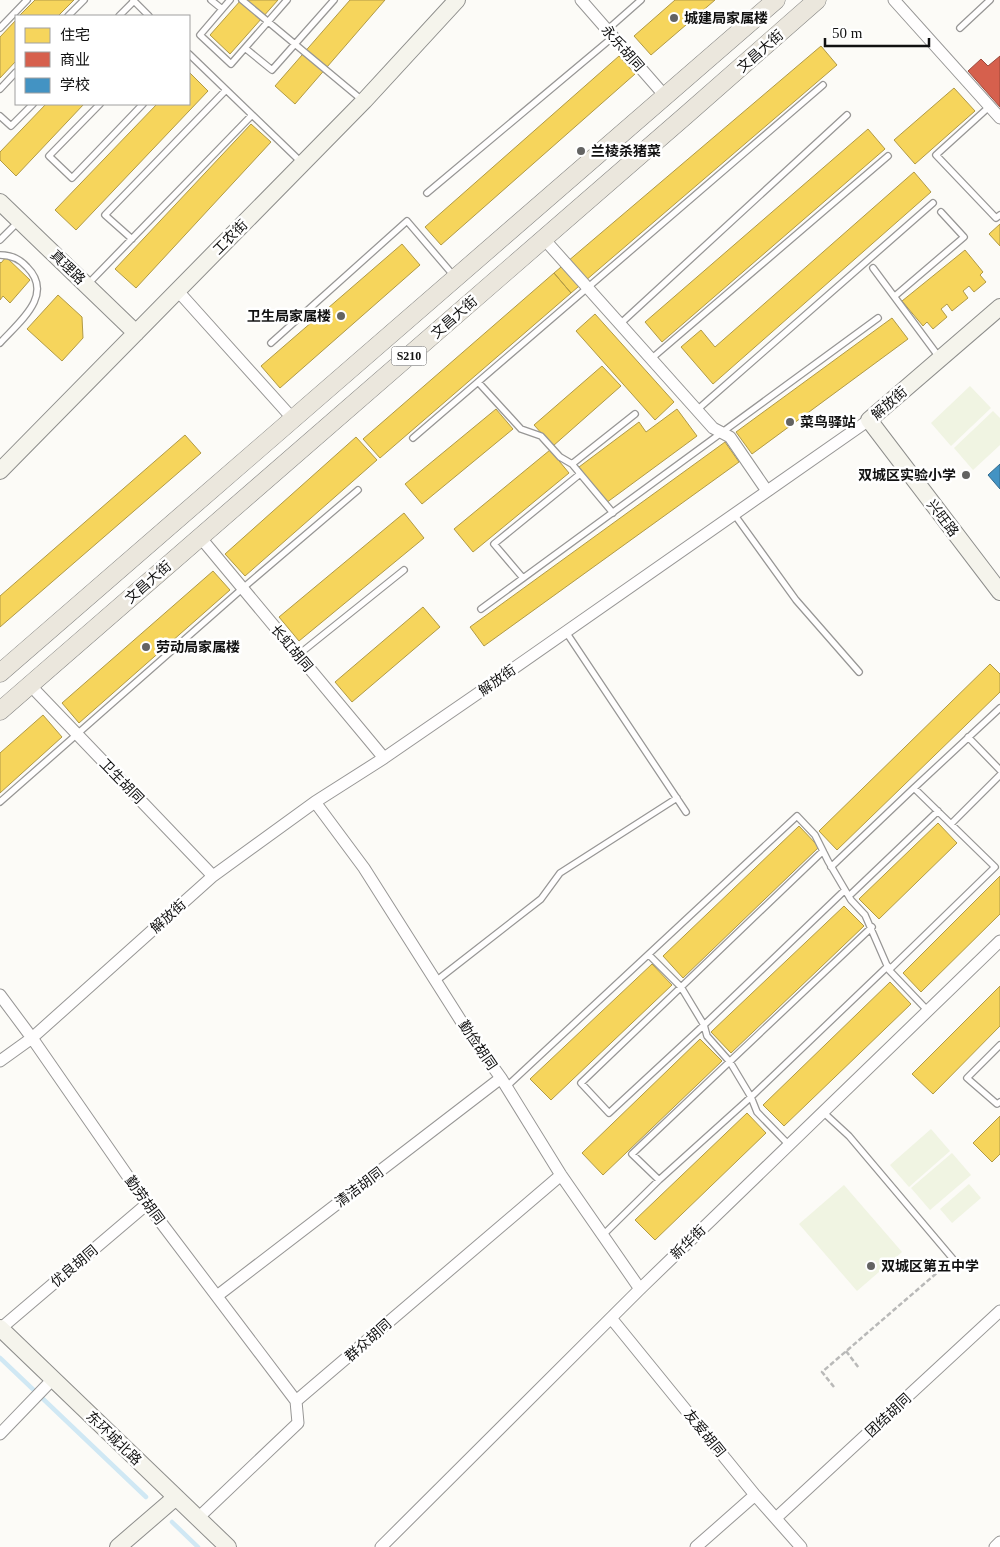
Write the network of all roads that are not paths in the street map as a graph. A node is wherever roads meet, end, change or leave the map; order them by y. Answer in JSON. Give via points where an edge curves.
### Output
{"nodes":[{"id":1,"x":27,"y":0,"type":"edge"},
{"id":2,"x":84,"y":0,"type":"edge"},
{"id":3,"x":133,"y":0,"type":"edge"},
{"id":4,"x":211,"y":0,"type":"edge"},
{"id":5,"x":230,"y":0,"type":"edge"},
{"id":6,"x":242,"y":0,"type":"edge"},
{"id":7,"x":287,"y":0,"type":"edge"},
{"id":8,"x":334,"y":0,"type":"edge"},
{"id":9,"x":457,"y":0,"type":"edge"},
{"id":10,"x":582,"y":0,"type":"edge"},
{"id":11,"x":641,"y":0,"type":"edge"},
{"id":12,"x":776,"y":0,"type":"edge"},
{"id":13,"x":817,"y":0,"type":"edge"},
{"id":14,"x":894,"y":0,"type":"edge"},
{"id":15,"x":990,"y":0,"type":"edge"},
{"id":16,"x":222,"y":9,"type":"junction"},
{"id":17,"x":69,"y":15,"type":"edge"},
{"id":18,"x":120,"y":15,"type":"edge"},
{"id":19,"x":148,"y":15,"type":"edge"},
{"id":20,"x":268,"y":21,"type":"junction"},
{"id":21,"x":0,"y":28,"type":"edge"},
{"id":22,"x":960,"y":28,"type":"dead end"},
{"id":23,"x":610,"y":33,"type":"junction"},
{"id":24,"x":295,"y":43,"type":"junction"},
{"id":25,"x":245,"y":48,"type":"junction"},
{"id":26,"x":190,"y":56,"type":"edge"},
{"id":27,"x":15,"y":73,"type":"edge"},
{"id":28,"x":823,"y":85,"type":"dead end"},
{"id":29,"x":0,"y":89,"type":"edge"},
{"id":30,"x":226,"y":90,"type":"junction"},
{"id":31,"x":665,"y":96,"type":"junction"},
{"id":32,"x":364,"y":101,"type":"junction"},
{"id":33,"x":32,"y":105,"type":"edge"},
{"id":34,"x":99,"y":105,"type":"edge"},
{"id":35,"x":143,"y":105,"type":"edge"},
{"id":36,"x":990,"y":106,"type":"junction"},
{"id":37,"x":252,"y":114,"type":"junction"},
{"id":38,"x":847,"y":115,"type":"dead end"},
{"id":39,"x":0,"y":116,"type":"edge"},
{"id":40,"x":1000,"y":118,"type":"edge"},
{"id":41,"x":888,"y":156,"type":"dead end"},
{"id":42,"x":302,"y":164,"type":"junction"},
{"id":43,"x":427,"y":193,"type":"dead end"},
{"id":44,"x":0,"y":202,"type":"edge"},
{"id":45,"x":933,"y":203,"type":"dead end"},
{"id":46,"x":941,"y":212,"type":"dead end"},
{"id":47,"x":1000,"y":215,"type":"edge"},
{"id":48,"x":20,"y":221,"type":"junction"},
{"id":49,"x":132,"y":239,"type":"junction"},
{"id":50,"x":544,"y":239,"type":"junction"},
{"id":51,"x":0,"y":240,"type":"edge"},
{"id":52,"x":0,"y":255,"type":"edge"},
{"id":53,"x":873,"y":268,"type":"dead end"},
{"id":54,"x":455,"y":278,"type":"junction"},
{"id":55,"x":87,"y":285,"type":"junction"},
{"id":56,"x":587,"y":288,"type":"junction"},
{"id":57,"x":177,"y":290,"type":"junction"},
{"id":58,"x":895,"y":296,"type":"junction"},
{"id":59,"x":1000,"y":307,"type":"edge"},
{"id":60,"x":878,"y":318,"type":"dead end"},
{"id":61,"x":620,"y":324,"type":"junction"},
{"id":62,"x":136,"y":333,"type":"junction"},
{"id":63,"x":0,"y":343,"type":"edge"},
{"id":64,"x":271,"y":343,"type":"dead end"},
{"id":65,"x":940,"y":358,"type":"junction"},
{"id":66,"x":651,"y":359,"type":"junction"},
{"id":67,"x":478,"y":382,"type":"junction"},
{"id":68,"x":696,"y":410,"type":"junction"},
{"id":69,"x":635,"y":414,"type":"dead end"},
{"id":70,"x":292,"y":418,"type":"junction"},
{"id":71,"x":869,"y":420,"type":"junction"},
{"id":72,"x":723,"y":433,"type":"junction"},
{"id":73,"x":413,"y":438,"type":"dead end"},
{"id":74,"x":572,"y":464,"type":"junction"},
{"id":75,"x":0,"y":471,"type":"edge"},
{"id":76,"x":580,"y":474,"type":"junction"},
{"id":77,"x":358,"y":490,"type":"dead end"},
{"id":78,"x":767,"y":491,"type":"junction"},
{"id":79,"x":613,"y":513,"type":"junction"},
{"id":80,"x":734,"y":514,"type":"junction"},
{"id":81,"x":200,"y":537,"type":"junction"},
{"id":82,"x":404,"y":570,"type":"dead end"},
{"id":83,"x":523,"y":578,"type":"junction"},
{"id":84,"x":243,"y":588,"type":"junction"},
{"id":85,"x":1000,"y":592,"type":"edge"},
{"id":86,"x":480,"y":609,"type":"dead end"},
{"id":87,"x":566,"y":632,"type":"junction"},
{"id":88,"x":298,"y":655,"type":"junction"},
{"id":89,"x":0,"y":672,"type":"edge"},
{"id":90,"x":859,"y":672,"type":"dead end"},
{"id":91,"x":30,"y":685,"type":"junction"},
{"id":92,"x":1000,"y":708,"type":"edge"},
{"id":93,"x":0,"y":711,"type":"edge"},
{"id":94,"x":77,"y":733,"type":"junction"},
{"id":95,"x":968,"y":737,"type":"junction"},
{"id":96,"x":384,"y":758,"type":"junction"},
{"id":97,"x":1000,"y":770,"type":"edge"},
{"id":98,"x":1000,"y":775,"type":"edge"},
{"id":99,"x":914,"y":788,"type":"junction"},
{"id":100,"x":677,"y":798,"type":"junction"},
{"id":101,"x":0,"y":802,"type":"edge"},
{"id":102,"x":316,"y":802,"type":"junction"},
{"id":103,"x":938,"y":811,"type":"junction"},
{"id":104,"x":686,"y":812,"type":"dead end"},
{"id":105,"x":951,"y":824,"type":"junction"},
{"id":106,"x":824,"y":851,"type":"junction"},
{"id":107,"x":1000,"y":862,"type":"edge"},
{"id":108,"x":831,"y":867,"type":"junction"},
{"id":109,"x":995,"y":867,"type":"junction"},
{"id":110,"x":213,"y":876,"type":"junction"},
{"id":111,"x":845,"y":890,"type":"junction"},
{"id":112,"x":849,"y":896,"type":"junction"},
{"id":113,"x":872,"y":927,"type":"junction"},
{"id":114,"x":1000,"y":942,"type":"edge"},
{"id":115,"x":649,"y":955,"type":"junction"},
{"id":116,"x":889,"y":968,"type":"junction"},
{"id":117,"x":436,"y":982,"type":"junction"},
{"id":118,"x":681,"y":988,"type":"junction"},
{"id":119,"x":0,"y":995,"type":"edge"},
{"id":120,"x":928,"y":1011,"type":"junction"},
{"id":121,"x":704,"y":1025,"type":"junction"},
{"id":122,"x":32,"y":1038,"type":"junction"},
{"id":123,"x":1000,"y":1045,"type":"edge"},
{"id":124,"x":0,"y":1061,"type":"edge"},
{"id":125,"x":730,"y":1062,"type":"junction"},
{"id":126,"x":503,"y":1083,"type":"junction"},
{"id":127,"x":751,"y":1097,"type":"junction"},
{"id":128,"x":1000,"y":1102,"type":"edge"},
{"id":129,"x":823,"y":1112,"type":"junction"},
{"id":130,"x":789,"y":1145,"type":"junction"},
{"id":131,"x":561,"y":1175,"type":"junction"},
{"id":132,"x":659,"y":1180,"type":"junction"},
{"id":133,"x":147,"y":1204,"type":"junction"},
{"id":134,"x":603,"y":1234,"type":"junction"},
{"id":135,"x":953,"y":1259,"type":"road end"},
{"id":136,"x":640,"y":1289,"type":"junction"},
{"id":137,"x":217,"y":1296,"type":"junction"},
{"id":138,"x":1000,"y":1311,"type":"edge"},
{"id":139,"x":611,"y":1318,"type":"junction"},
{"id":140,"x":0,"y":1329,"type":"edge"},
{"id":141,"x":43,"y":1389,"type":"junction"},
{"id":142,"x":296,"y":1401,"type":"junction"},
{"id":143,"x":0,"y":1434,"type":"edge"},
{"id":144,"x":755,"y":1495,"type":"junction"},
{"id":145,"x":176,"y":1497,"type":"junction"},
{"id":146,"x":198,"y":1518,"type":"junction"},
{"id":147,"x":776,"y":1518,"type":"junction"},
{"id":148,"x":1000,"y":1542,"type":"edge"},
{"id":149,"x":118,"y":1547,"type":"edge"},
{"id":150,"x":228,"y":1547,"type":"edge"},
{"id":151,"x":381,"y":1547,"type":"edge"},
{"id":152,"x":696,"y":1547,"type":"edge"},
{"id":153,"x":801,"y":1547,"type":"edge"},
{"id":154,"x":995,"y":1547,"type":"edge"}],
"edges":[{"from":1,"to":21,"type":"lane"},
{"from":2,"to":17,"type":"lane"},
{"from":3,"to":18,"type":"lane"},
{"from":3,"to":19,"type":"lane"},
{"from":4,"to":16,"type":"lane"},
{"from":5,"to":16,"type":"lane"},
{"from":6,"to":20,"type":"lane"},
{"from":7,"to":20,"type":"lane"},
{"from":8,"to":24,"type":"lane"},
{"from":9,"to":32,"type":"main road","name":"工农街"},
{"from":10,"to":23,"type":"street","name":"永乐胡同"},
{"from":11,"to":23,"type":"lane"},
{"from":12,"to":31,"type":"main road","name":"文昌大街"},
{"from":13,"to":50,"type":"main road","name":"文昌大街","number":"S210"},
{"from":14,"to":36,"type":"street"},
{"from":15,"to":22,"type":"lane"},
{"from":16,"to":25,"type":"lane","via":[[200,35],[231,64]]},
{"from":20,"to":24,"type":"lane"},
{"from":20,"to":25,"type":"lane"},
{"from":23,"to":31,"type":"street","name":"永乐胡同"},
{"from":23,"to":43,"type":"lane"},
{"from":24,"to":25,"type":"lane","via":[[272,70]]},
{"from":24,"to":32,"type":"lane"},
{"from":26,"to":30,"type":"lane"},
{"from":27,"to":29,"type":"lane"},
{"from":28,"to":56,"type":"lane"},
{"from":30,"to":37,"type":"lane"},
{"from":30,"to":49,"type":"lane","via":[[105,215]]},
{"from":31,"to":54,"type":"main road","name":"文昌大街"},
{"from":32,"to":42,"type":"main road","name":"工农街"},
{"from":33,"to":39,"type":"lane","via":[[11,126]]},
{"from":34,"to":35,"type":"lane","via":[[50,156],[72,178]]},
{"from":36,"to":40,"type":"street"},
{"from":36,"to":47,"type":"lane","via":[[936,155],[996,218]]},
{"from":37,"to":42,"type":"lane"},
{"from":37,"to":49,"type":"lane"},
{"from":38,"to":61,"type":"lane"},
{"from":41,"to":66,"type":"lane"},
{"from":42,"to":57,"type":"main road","name":"工农街"},
{"from":44,"to":48,"type":"main road","name":"真理路"},
{"from":45,"to":68,"type":"lane"},
{"from":46,"to":58,"type":"lane","via":[[964,237]]},
{"from":48,"to":51,"type":"lane"},
{"from":48,"to":55,"type":"main road","name":"真理路"},
{"from":49,"to":55,"type":"lane"},
{"from":50,"to":56,"type":"street"},
{"from":50,"to":81,"type":"main road","name":"文昌大街","number":"S210"},
{"from":52,"to":63,"type":"lane","via":[[19,260],[36,276],[38,284],[34,302]]},
{"from":53,"to":58,"type":"lane"},
{"from":54,"to":64,"type":"lane","via":[[407,221]]},
{"from":54,"to":70,"type":"main road","name":"文昌大街"},
{"from":55,"to":62,"type":"main road","name":"真理路"},
{"from":56,"to":61,"type":"street"},
{"from":56,"to":67,"type":"lane"},
{"from":57,"to":62,"type":"main road","name":"工农街"},
{"from":57,"to":70,"type":"street"},
{"from":58,"to":65,"type":"lane"},
{"from":59,"to":65,"type":"main road","name":"解放街"},
{"from":60,"to":72,"type":"lane"},
{"from":61,"to":66,"type":"street"},
{"from":62,"to":75,"type":"main road","name":"工农街"},
{"from":65,"to":71,"type":"main road","name":"解放街"},
{"from":66,"to":68,"type":"street"},
{"from":67,"to":73,"type":"lane"},
{"from":67,"to":74,"type":"lane","via":[[521,429],[540,436],[560,457]]},
{"from":68,"to":72,"type":"street","via":[[713,428]]},
{"from":69,"to":74,"type":"lane"},
{"from":70,"to":89,"type":"main road","name":"文昌大街"},
{"from":71,"to":78,"type":"street","name":"解放街"},
{"from":71,"to":85,"type":"main road","name":"兴旺路"},
{"from":72,"to":78,"type":"street","via":[[730,437]]},
{"from":72,"to":79,"type":"lane"},
{"from":74,"to":76,"type":"lane"},
{"from":76,"to":79,"type":"lane"},
{"from":76,"to":83,"type":"lane","via":[[494,544]]},
{"from":77,"to":84,"type":"lane"},
{"from":78,"to":80,"type":"street","name":"解放街"},
{"from":79,"to":83,"type":"lane"},
{"from":80,"to":87,"type":"street","name":"解放街"},
{"from":80,"to":90,"type":"lane","via":[[796,600]]},
{"from":81,"to":84,"type":"street","name":"长虹胡同"},
{"from":81,"to":91,"type":"main road","name":"文昌大街","number":"S210"},
{"from":82,"to":88,"type":"lane"},
{"from":83,"to":86,"type":"lane"},
{"from":84,"to":88,"type":"street","name":"长虹胡同"},
{"from":84,"to":94,"type":"lane"},
{"from":87,"to":96,"type":"street","name":"解放街"},
{"from":87,"to":100,"type":"lane"},
{"from":88,"to":96,"type":"street","name":"长虹胡同"},
{"from":91,"to":93,"type":"main road","name":"文昌大街","number":"S210"},
{"from":91,"to":94,"type":"street","name":"卫生胡同"},
{"from":92,"to":95,"type":"lane"},
{"from":94,"to":101,"type":"lane"},
{"from":94,"to":110,"type":"street","name":"卫生胡同"},
{"from":95,"to":97,"type":"lane"},
{"from":95,"to":99,"type":"lane"},
{"from":96,"to":102,"type":"street","name":"解放街"},
{"from":98,"to":105,"type":"lane"},
{"from":99,"to":103,"type":"lane"},
{"from":99,"to":108,"type":"lane"},
{"from":100,"to":104,"type":"lane"},
{"from":100,"to":117,"type":"lane","via":[[560,873],[541,900]]},
{"from":102,"to":110,"type":"street","name":"解放街"},
{"from":102,"to":117,"type":"street","name":"勤俭胡同","via":[[364,868]]},
{"from":103,"to":105,"type":"lane"},
{"from":103,"to":112,"type":"lane"},
{"from":105,"to":109,"type":"lane"},
{"from":106,"to":108,"type":"lane"},
{"from":106,"to":115,"type":"lane","via":[[815,835],[796,816]]},
{"from":106,"to":118,"type":"lane"},
{"from":107,"to":109,"type":"lane"},
{"from":108,"to":111,"type":"lane"},
{"from":109,"to":116,"type":"lane"},
{"from":110,"to":122,"type":"street","name":"解放街"},
{"from":111,"to":112,"type":"lane"},
{"from":111,"to":121,"type":"lane"},
{"from":112,"to":113,"type":"lane"},
{"from":113,"to":116,"type":"lane"},
{"from":113,"to":125,"type":"lane"},
{"from":114,"to":120,"type":"street","name":"新华街"},
{"from":115,"to":118,"type":"lane"},
{"from":115,"to":126,"type":"lane"},
{"from":116,"to":120,"type":"lane"},
{"from":116,"to":127,"type":"lane"},
{"from":117,"to":126,"type":"street","name":"勤俭胡同"},
{"from":118,"to":121,"type":"lane"},
{"from":118,"to":121,"type":"lane","via":[[581,1083],[609,1112]]},
{"from":119,"to":122,"type":"street","name":"勤劳胡同"},
{"from":120,"to":129,"type":"street","name":"新华街"},
{"from":121,"to":125,"type":"lane","via":[[707,1036]]},
{"from":122,"to":124,"type":"street","name":"解放街"},
{"from":122,"to":133,"type":"street","name":"勤劳胡同"},
{"from":123,"to":128,"type":"lane","via":[[967,1078],[997,1104]]},
{"from":125,"to":127,"type":"lane"},
{"from":125,"to":132,"type":"lane","via":[[632,1154]]},
{"from":126,"to":131,"type":"street","name":"勤俭胡同"},
{"from":126,"to":137,"type":"street","name":"清洁胡同"},
{"from":127,"to":130,"type":"lane","via":[[757,1112]]},
{"from":127,"to":132,"type":"lane"},
{"from":129,"to":130,"type":"street","name":"新华街"},
{"from":129,"to":135,"type":"lane","via":[[849,1136]]},
{"from":130,"to":136,"type":"street","name":"新华街"},
{"from":131,"to":134,"type":"street","name":"勤俭胡同"},
{"from":131,"to":142,"type":"street","name":"群众胡同"},
{"from":132,"to":134,"type":"lane"},
{"from":133,"to":137,"type":"street","name":"勤劳胡同"},
{"from":133,"to":140,"type":"street","name":"优良胡同"},
{"from":134,"to":136,"type":"street","name":"勤俭胡同"},
{"from":136,"to":139,"type":"street","name":"新华街"},
{"from":137,"to":142,"type":"street","name":"勤劳胡同"},
{"from":138,"to":147,"type":"street","name":"团结胡同"},
{"from":139,"to":144,"type":"street","name":"友爱胡同"},
{"from":139,"to":151,"type":"street","name":"新华街"},
{"from":140,"to":141,"type":"main road","name":"东环城北路"},
{"from":141,"to":143,"type":"street"},
{"from":141,"to":145,"type":"main road","name":"东环城北路"},
{"from":142,"to":146,"type":"street","via":[[298,1422]]},
{"from":144,"to":147,"type":"street","name":"友爱胡同"},
{"from":144,"to":152,"type":"street"},
{"from":145,"to":146,"type":"main road","name":"东环城北路"},
{"from":145,"to":149,"type":"main road"},
{"from":146,"to":150,"type":"main road","name":"东环城北路"},
{"from":147,"to":153,"type":"street","name":"友爱胡同"},
{"from":148,"to":154,"type":"street"}]}
